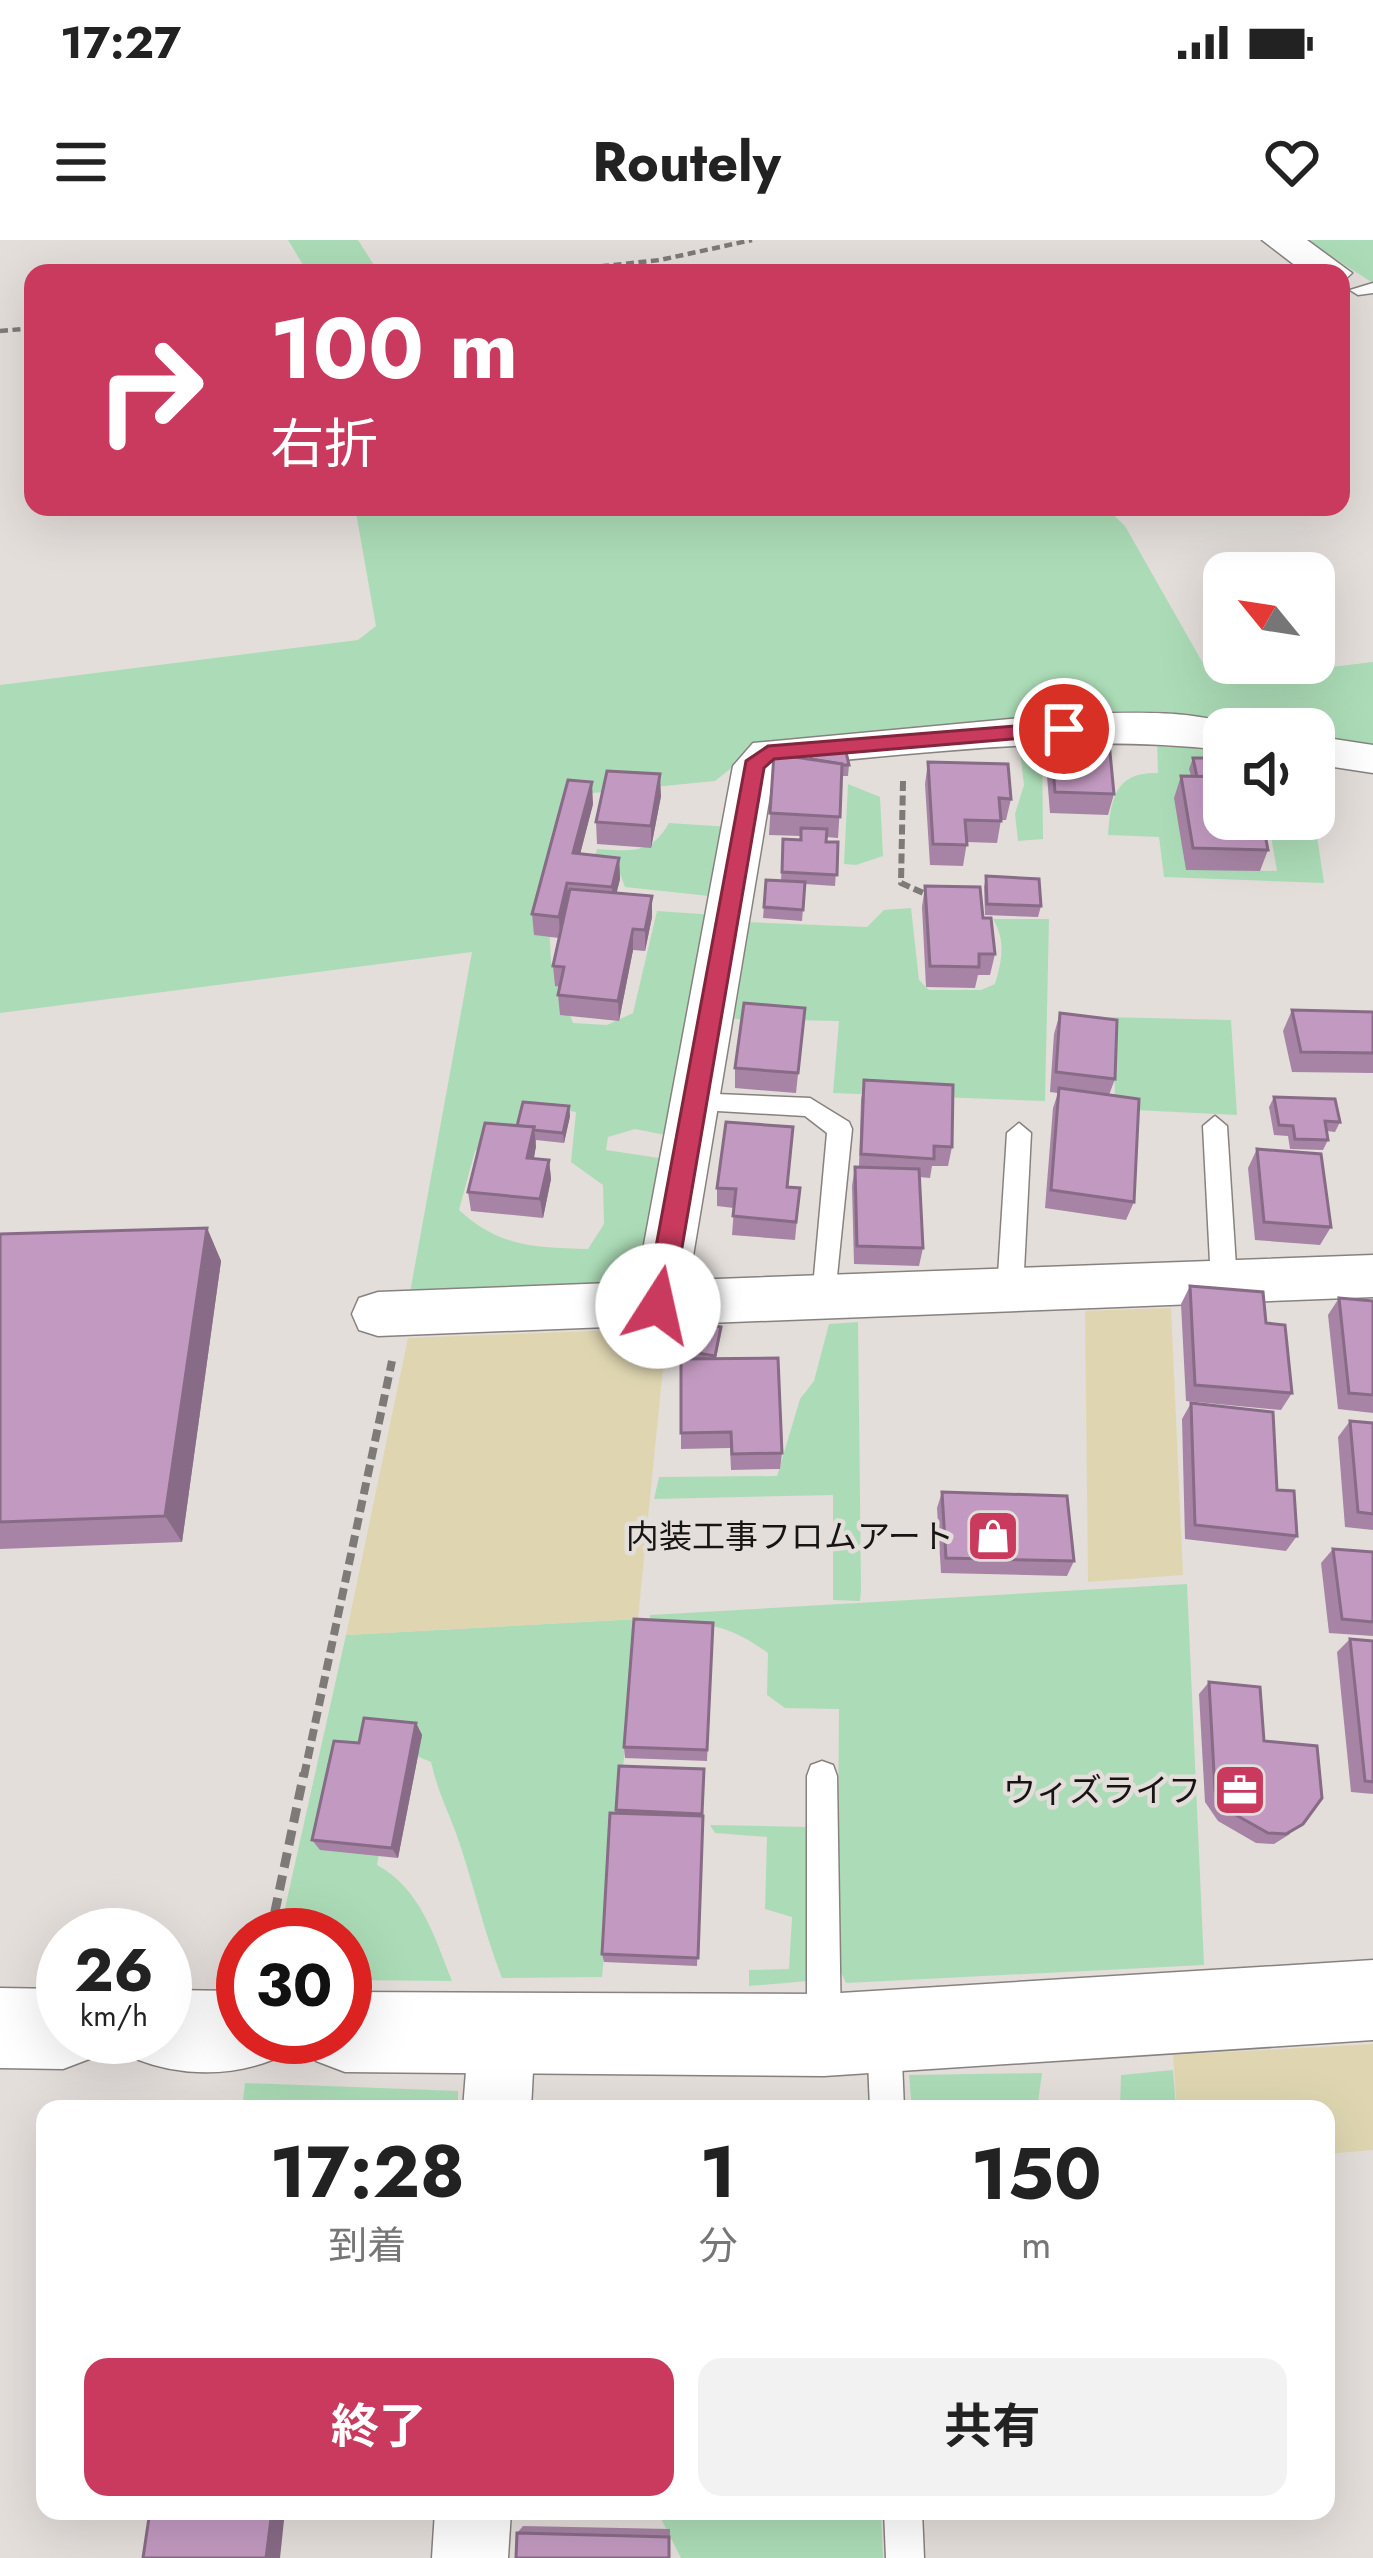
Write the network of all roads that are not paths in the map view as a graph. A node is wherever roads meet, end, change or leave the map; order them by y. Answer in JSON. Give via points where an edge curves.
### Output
{"nodes":[{"id":1,"x":1281,"y":240,"type":"edge"},
{"id":2,"x":1320,"y":264,"type":"edge"},
{"id":3,"x":1203,"y":734,"type":"edge"},
{"id":4,"x":1335,"y":753,"type":"edge"},
{"id":5,"x":1373,"y":759,"type":"edge"},
{"id":6,"x":694,"y":1102,"type":"junction"},
{"id":7,"x":1215,"y":1126,"type":"dead end"},
{"id":8,"x":1019,"y":1133,"type":"dead end"},
{"id":9,"x":1373,"y":1276,"type":"edge"},
{"id":10,"x":1224,"y":1282,"type":"junction"},
{"id":11,"x":1010,"y":1291,"type":"junction"},
{"id":12,"x":825,"y":1298,"type":"junction"},
{"id":13,"x":658,"y":1306,"type":"junction"},
{"id":14,"x":390,"y":1314,"type":"road end"},
{"id":15,"x":822,"y":1775,"type":"dead end"},
{"id":16,"x":1373,"y":2000,"type":"edge"},
{"id":17,"x":0,"y":2028,"type":"edge"},
{"id":18,"x":36,"y":2029,"type":"edge"},
{"id":19,"x":372,"y":2039,"type":"edge"},
{"id":20,"x":865,"y":2059,"type":"edge"},
{"id":21,"x":500,"y":2071,"type":"edge"},
{"id":22,"x":472,"y":2520,"type":"edge"},
{"id":23,"x":903,"y":2520,"type":"edge"},
{"id":24,"x":470,"y":2558,"type":"edge"},
{"id":25,"x":905,"y":2558,"type":"edge"}],
"edges":[{"from":1,"to":2,"type":"street"},
{"from":3,"to":6,"type":"street","via":[[1104,725],[768,753],[754,766]]},
{"from":4,"to":5,"type":"street"},
{"from":6,"to":12,"type":"lane","via":[[810,1107],[840,1130]]},
{"from":6,"to":13,"type":"street"},
{"from":7,"to":10,"type":"lane"},
{"from":8,"to":11,"type":"lane"},
{"from":9,"to":10,"type":"street"},
{"from":10,"to":11,"type":"street"},
{"from":11,"to":12,"type":"street"},
{"from":12,"to":13,"type":"street"},
{"from":13,"to":14,"type":"street"},
{"from":15,"to":20,"type":"lane"},
{"from":16,"to":20,"type":"street"},
{"from":17,"to":18,"type":"street"},
{"from":19,"to":21,"type":"street"},
{"from":20,"to":21,"type":"street"},
{"from":22,"to":24,"type":"street"},
{"from":23,"to":25,"type":"lane"}]}
